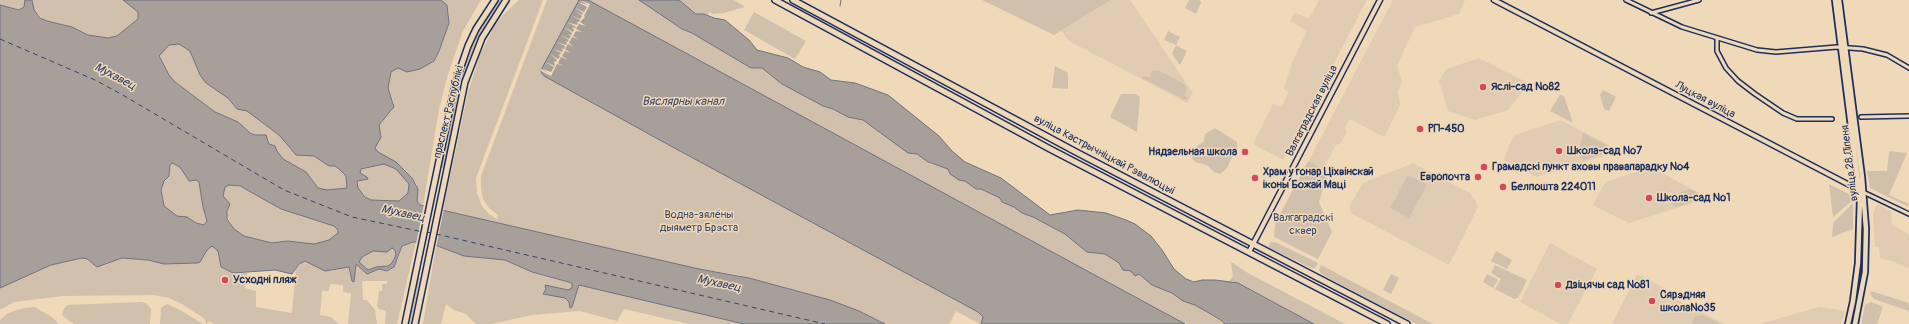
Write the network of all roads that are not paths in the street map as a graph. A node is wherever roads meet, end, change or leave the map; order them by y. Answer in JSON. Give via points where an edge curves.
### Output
{"nodes":[{"id":1,"x":495,"y":0,"type":"edge"},
{"id":2,"x":506,"y":0,"type":"edge"},
{"id":3,"x":775,"y":0,"type":"edge"},
{"id":4,"x":793,"y":0,"type":"edge"},
{"id":5,"x":1380,"y":0,"type":"edge"},
{"id":6,"x":1494,"y":0,"type":"edge"},
{"id":7,"x":1626,"y":0,"type":"edge"},
{"id":8,"x":1699,"y":0,"type":"edge"},
{"id":9,"x":1835,"y":0,"type":"edge"},
{"id":10,"x":1839,"y":0,"type":"edge"},
{"id":11,"x":1651,"y":13,"type":"junction"},
{"id":12,"x":846,"y":29,"type":"junction"},
{"id":13,"x":842,"y":37,"type":"junction"},
{"id":14,"x":862,"y":38,"type":"junction"},
{"id":15,"x":1717,"y":39,"type":"junction"},
{"id":16,"x":858,"y":46,"type":"junction"},
{"id":17,"x":1843,"y":47,"type":"junction"},
{"id":18,"x":1909,"y":68,"type":"edge"},
{"id":19,"x":1909,"y":116,"type":"edge"},
{"id":20,"x":1861,"y":117,"type":"dead end"},
{"id":21,"x":1832,"y":119,"type":"dead end"},
{"id":22,"x":1096,"y":162,"type":"junction"},
{"id":23,"x":1092,"y":170,"type":"junction"},
{"id":24,"x":1118,"y":174,"type":"junction"},
{"id":25,"x":1114,"y":182,"type":"junction"},
{"id":26,"x":1861,"y":190,"type":"junction"},
{"id":27,"x":1909,"y":214,"type":"edge"},
{"id":28,"x":1254,"y":243,"type":"junction"},
{"id":29,"x":1249,"y":252,"type":"junction"},
{"id":30,"x":1858,"y":263,"type":"junction"},
{"id":31,"x":1866,"y":264,"type":"junction"},
{"id":32,"x":405,"y":324,"type":"edge"},
{"id":33,"x":415,"y":324,"type":"edge"},
{"id":34,"x":1387,"y":324,"type":"edge"},
{"id":35,"x":1407,"y":324,"type":"edge"},
{"id":36,"x":1848,"y":324,"type":"edge"},
{"id":37,"x":1855,"y":324,"type":"edge"}],
"edges":[{"from":1,"to":32,"type":"highway","name":"праспект Рэспублікі","via":[[476,29],[461,63]]},
{"from":2,"to":33,"type":"highway","name":"праспект Рэспублікі","via":[[482,38],[473,58],[461,100]]},
{"from":3,"to":13,"type":"highway","name":"вуліца Кастрычніцкай Рэвалюцыі"},
{"from":4,"to":12,"type":"highway","name":"вуліца Кастрычніцкай Рэвалюцыі"},
{"from":5,"to":28,"type":"main road","name":"Валгаградская вуліца"},
{"from":6,"to":26,"type":"main road","name":"Луцкая вуліца"},
{"from":7,"to":11,"type":"street"},
{"from":8,"to":11,"type":"street"},
{"from":9,"to":17,"type":"main road","name":"вуліца 28 Ліпеня"},
{"from":10,"to":17,"type":"main road","name":"вуліца 28 Ліпеня"},
{"from":11,"to":15,"type":"street"},
{"from":12,"to":13,"type":"highway"},
{"from":12,"to":14,"type":"highway","name":"вуліца Кастрычніцкай Рэвалюцыі"},
{"from":13,"to":16,"type":"highway","name":"вуліца Кастрычніцкай Рэвалюцыі"},
{"from":14,"to":16,"type":"highway"},
{"from":14,"to":22,"type":"highway","name":"вуліца Кастрычніцкай Рэвалюцыі"},
{"from":15,"to":17,"type":"street","via":[[1766,52]]},
{"from":15,"to":21,"type":"street","via":[[1718,51],[1726,68],[1755,94],[1783,113],[1797,119]]},
{"from":16,"to":23,"type":"highway","name":"вуліца Кастрычніцкай Рэвалюцыі"},
{"from":17,"to":18,"type":"street","via":[[1881,53]]},
{"from":17,"to":26,"type":"main road","name":"вуліца 28 Ліпеня"},
{"from":19,"to":20,"type":"street"},
{"from":22,"to":23,"type":"highway"},
{"from":22,"to":24,"type":"highway","name":"вуліца Кастрычніцкай Рэвалюцыі"},
{"from":23,"to":25,"type":"highway","name":"вуліца Кастрычніцкай Рэвалюцыі"},
{"from":24,"to":25,"type":"highway"},
{"from":24,"to":28,"type":"highway","name":"вуліца Кастрычніцкай Рэвалюцыі"},
{"from":25,"to":29,"type":"highway","name":"вуліца Кастрычніцкай Рэвалюцыі"},
{"from":26,"to":27,"type":"street","name":"Луцкая вуліца"},
{"from":26,"to":30,"type":"main road","name":"вуліца 28 Ліпеня"},
{"from":26,"to":31,"type":"main road","name":"вуліца 28 Ліпеня","via":[[1866,229]]},
{"from":28,"to":29,"type":"main road","name":"Валгаградская вуліца"},
{"from":28,"to":35,"type":"highway","name":"вуліца Кастрычніцкай Рэвалюцыі"},
{"from":29,"to":34,"type":"highway","name":"вуліца Кастрычніцкай Рэвалюцыі"},
{"from":30,"to":31,"type":"main road"},
{"from":30,"to":36,"type":"main road","name":"вуліца 28 Ліпеня"},
{"from":31,"to":37,"type":"main road","name":"вуліца 28 Ліпеня"}]}
